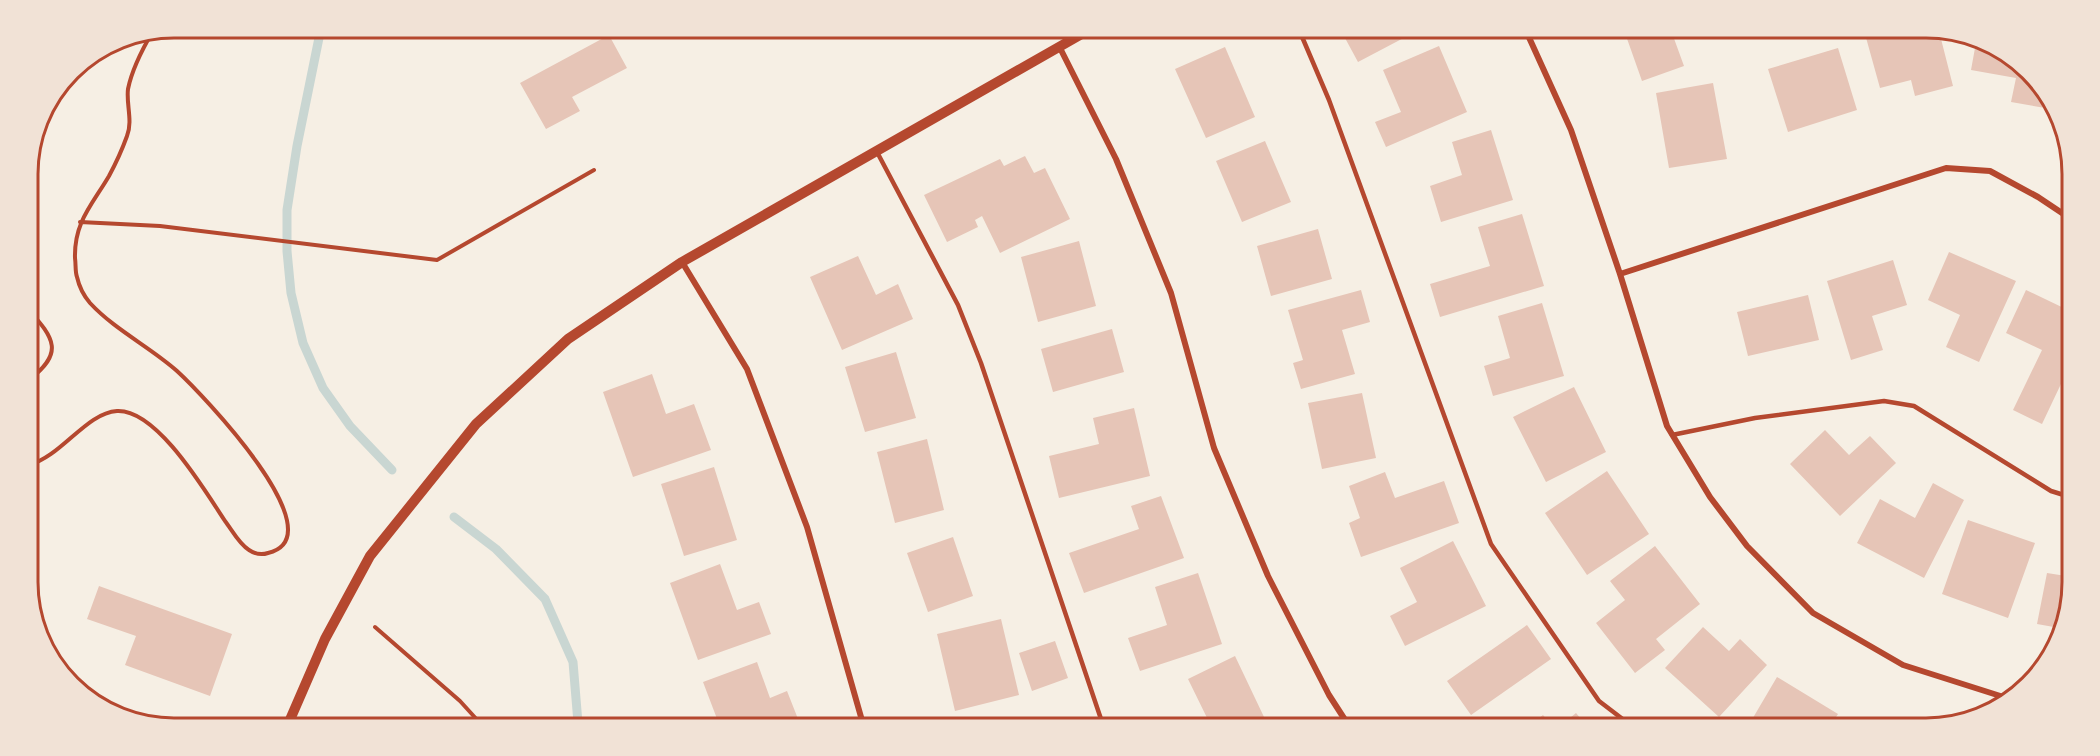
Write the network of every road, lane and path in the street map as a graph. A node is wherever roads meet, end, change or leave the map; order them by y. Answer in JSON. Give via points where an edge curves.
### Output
{"nodes":[{"id":1,"x":1074,"y":38,"type":"edge"},
{"id":2,"x":1303,"y":38,"type":"edge"},
{"id":3,"x":1529,"y":38,"type":"edge"},
{"id":4,"x":149,"y":40,"type":"edge"},
{"id":5,"x":1059,"y":46,"type":"junction"},
{"id":6,"x":876,"y":150,"type":"junction"},
{"id":7,"x":594,"y":170,"type":"dead end"},
{"id":8,"x":2062,"y":213,"type":"edge"},
{"id":9,"x":80,"y":222,"type":"junction"},
{"id":10,"x":682,"y":262,"type":"junction"},
{"id":11,"x":1620,"y":274,"type":"junction"},
{"id":12,"x":38,"y":321,"type":"edge"},
{"id":13,"x":38,"y":372,"type":"edge"},
{"id":14,"x":1672,"y":435,"type":"junction"},
{"id":15,"x":38,"y":462,"type":"edge"},
{"id":16,"x":2062,"y":495,"type":"edge"},
{"id":17,"x":375,"y":627,"type":"dead end"},
{"id":18,"x":2000,"y":696,"type":"edge"},
{"id":19,"x":291,"y":718,"type":"edge"},
{"id":20,"x":475,"y":718,"type":"edge"},
{"id":21,"x":861,"y":718,"type":"edge"},
{"id":22,"x":1101,"y":718,"type":"edge"},
{"id":23,"x":1343,"y":718,"type":"edge"},
{"id":24,"x":1620,"y":718,"type":"edge"}],
"edges":[{"from":1,"to":5,"type":"street"},
{"from":2,"to":24,"type":"lane","via":[[1329,100],[1491,544],[1599,701]]},
{"from":3,"to":11,"type":"street","via":[[1571,130]]},
{"from":4,"to":9,"type":"path","via":[[128,89],[129,132],[109,176]]},
{"from":5,"to":6,"type":"street"},
{"from":5,"to":23,"type":"street","via":[[1116,159],[1171,293],[1214,448],[1268,576]]},
{"from":6,"to":10,"type":"street"},
{"from":6,"to":22,"type":"lane","via":[[958,305],[981,363]]},
{"from":7,"to":9,"type":"path","via":[[437,260],[160,226]]},
{"from":8,"to":11,"type":"street","via":[[1990,171],[1946,168]]},
{"from":9,"to":15,"type":"path","via":[[76,275],[88,302],[174,369],[213,407],[272,484],[283,505],[289,531],[285,543],[277,550],[257,554],[248,550],[169,443],[145,420],[121,410],[98,417]]},
{"from":10,"to":19,"type":"street","via":[[567,339],[476,424],[370,556],[325,639]]},
{"from":10,"to":21,"type":"street","via":[[747,369],[807,527]]},
{"from":11,"to":14,"type":"street"},
{"from":12,"to":13,"type":"path","via":[[52,345],[51,356]]},
{"from":14,"to":16,"type":"lane","via":[[1755,418],[1884,400],[1914,406],[2028,478]]},
{"from":14,"to":18,"type":"street","via":[[1710,497],[1747,546],[1813,613],[1903,665]]},
{"from":17,"to":20,"type":"path"}]}
